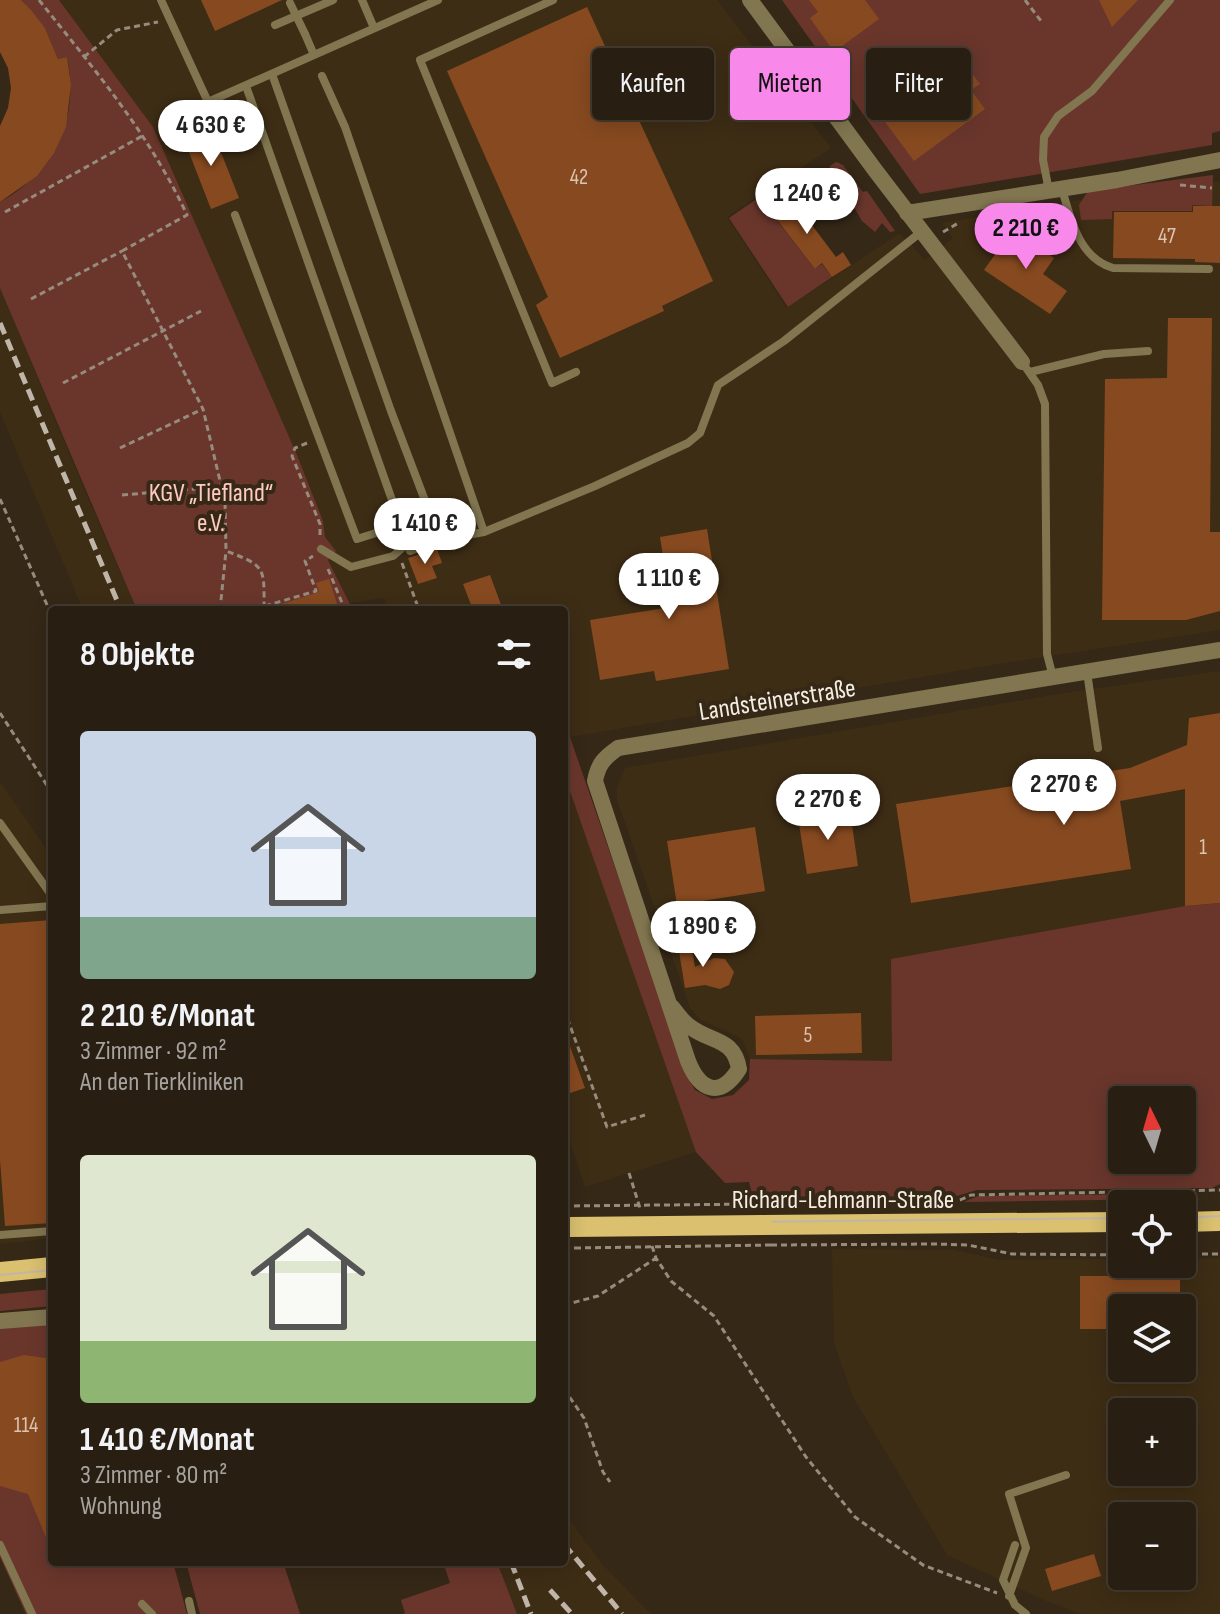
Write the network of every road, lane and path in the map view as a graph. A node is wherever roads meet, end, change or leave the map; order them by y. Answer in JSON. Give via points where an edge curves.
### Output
{"nodes":[{"id":1,"x":39,"y":0,"type":"edge"},
{"id":2,"x":161,"y":0,"type":"edge"},
{"id":3,"x":333,"y":0,"type":"edge"},
{"id":4,"x":438,"y":0,"type":"edge"},
{"id":5,"x":553,"y":0,"type":"edge"},
{"id":6,"x":750,"y":0,"type":"edge"},
{"id":7,"x":1025,"y":0,"type":"edge"},
{"id":8,"x":1170,"y":0,"type":"edge"},
{"id":9,"x":290,"y":3,"type":"dead end"},
{"id":10,"x":364,"y":3,"type":"edge"},
{"id":11,"x":170,"y":20,"type":"junction"},
{"id":12,"x":1041,"y":21,"type":"dead end"},
{"id":13,"x":275,"y":25,"type":"dead end"},
{"id":14,"x":374,"y":28,"type":"junction"},
{"id":15,"x":314,"y":55,"type":"junction"},
{"id":16,"x":84,"y":57,"type":"junction"},
{"id":17,"x":272,"y":74,"type":"junction"},
{"id":18,"x":322,"y":76,"type":"dead end"},
{"id":19,"x":246,"y":86,"type":"junction"},
{"id":20,"x":144,"y":135,"type":"junction"},
{"id":21,"x":1220,"y":160,"type":"edge"},
{"id":22,"x":1056,"y":190,"type":"junction"},
{"id":23,"x":5,"y":212,"type":"dead end"},
{"id":24,"x":907,"y":213,"type":"junction"},
{"id":25,"x":235,"y":215,"type":"dead end"},
{"id":26,"x":921,"y":232,"type":"junction"},
{"id":27,"x":122,"y":251,"type":"junction"},
{"id":28,"x":1209,"y":269,"type":"dead end"},
{"id":29,"x":31,"y":299,"type":"dead end"},
{"id":30,"x":201,"y":311,"type":"dead end"},
{"id":31,"x":162,"y":332,"type":"junction"},
{"id":32,"x":1148,"y":351,"type":"dead end"},
{"id":33,"x":1026,"y":367,"type":"junction"},
{"id":34,"x":576,"y":372,"type":"dead end"},
{"id":35,"x":63,"y":383,"type":"dead end"},
{"id":36,"x":203,"y":409,"type":"junction"},
{"id":37,"x":318,"y":438,"type":"junction"},
{"id":38,"x":120,"y":448,"type":"dead end"},
{"id":39,"x":220,"y":486,"type":"junction"},
{"id":40,"x":122,"y":495,"type":"dead end"},
{"id":41,"x":0,"y":499,"type":"edge"},
{"id":42,"x":401,"y":525,"type":"junction"},
{"id":43,"x":484,"y":532,"type":"junction"},
{"id":44,"x":440,"y":540,"type":"junction"},
{"id":45,"x":408,"y":548,"type":"junction"},
{"id":46,"x":321,"y":549,"type":"junction"},
{"id":47,"x":226,"y":551,"type":"junction"},
{"id":48,"x":283,"y":602,"type":"junction"},
{"id":49,"x":220,"y":606,"type":"edge"},
{"id":50,"x":264,"y":606,"type":"edge"},
{"id":51,"x":270,"y":606,"type":"edge"},
{"id":52,"x":282,"y":606,"type":"edge"},
{"id":53,"x":343,"y":606,"type":"edge"},
{"id":54,"x":418,"y":606,"type":"edge"},
{"id":55,"x":48,"y":607,"type":"edge"},
{"id":56,"x":1220,"y":650,"type":"edge"},
{"id":57,"x":1087,"y":672,"type":"junction"},
{"id":58,"x":1053,"y":678,"type":"junction"},
{"id":59,"x":0,"y":713,"type":"edge"},
{"id":60,"x":1098,"y":748,"type":"dead end"},
{"id":61,"x":48,"y":787,"type":"edge"},
{"id":62,"x":0,"y":823,"type":"edge"},
{"id":63,"x":48,"y":890,"type":"edge"},
{"id":64,"x":48,"y":906,"type":"edge"},
{"id":65,"x":0,"y":910,"type":"edge"},
{"id":66,"x":672,"y":1007,"type":"junction"},
{"id":67,"x":568,"y":1020,"type":"edge"},
{"id":68,"x":645,"y":1115,"type":"dead end"},
{"id":69,"x":629,"y":1173,"type":"dead end"},
{"id":70,"x":1220,"y":1190,"type":"edge"},
{"id":71,"x":568,"y":1206,"type":"edge"},
{"id":72,"x":761,"y":1215,"type":"junction"},
{"id":73,"x":642,"y":1216,"type":"dead end"},
{"id":74,"x":1220,"y":1221,"type":"edge"},
{"id":75,"x":1108,"y":1222,"type":"edge"},
{"id":76,"x":1196,"y":1222,"type":"edge"},
{"id":77,"x":568,"y":1227,"type":"edge"},
{"id":78,"x":48,"y":1231,"type":"edge"},
{"id":79,"x":0,"y":1235,"type":"edge"},
{"id":80,"x":651,"y":1244,"type":"dead end"},
{"id":81,"x":568,"y":1249,"type":"edge"},
{"id":82,"x":1196,"y":1254,"type":"edge"},
{"id":83,"x":1220,"y":1254,"type":"edge"},
{"id":84,"x":1108,"y":1255,"type":"edge"},
{"id":85,"x":656,"y":1258,"type":"junction"},
{"id":86,"x":48,"y":1267,"type":"edge"},
{"id":87,"x":0,"y":1272,"type":"edge"},
{"id":88,"x":568,"y":1304,"type":"edge"},
{"id":89,"x":48,"y":1317,"type":"edge"},
{"id":90,"x":0,"y":1321,"type":"edge"},
{"id":91,"x":568,"y":1395,"type":"edge"},
{"id":92,"x":1066,"y":1475,"type":"dead end"},
{"id":93,"x":610,"y":1482,"type":"dead end"},
{"id":94,"x":0,"y":1545,"type":"edge"},
{"id":95,"x":1015,"y":1545,"type":"dead end"},
{"id":96,"x":1009,"y":1596,"type":"junction"},
{"id":97,"x":189,"y":1601,"type":"dead end"},
{"id":98,"x":142,"y":1604,"type":"dead end"},
{"id":99,"x":32,"y":1614,"type":"edge"},
{"id":100,"x":152,"y":1614,"type":"edge"},
{"id":101,"x":192,"y":1614,"type":"edge"},
{"id":102,"x":1026,"y":1614,"type":"edge"}],
"edges":[{"from":1,"to":16,"type":"path"},
{"from":2,"to":11,"type":"lane"},
{"from":3,"to":13,"type":"lane"},
{"from":4,"to":14,"type":"lane"},
{"from":5,"to":34,"type":"lane","via":[[420,60],[552,383]]},
{"from":6,"to":24,"type":"street"},
{"from":7,"to":12,"type":"path"},
{"from":8,"to":22,"type":"lane","via":[[1092,91],[1058,116],[1044,137],[1043,160]]},
{"from":9,"to":15,"type":"lane","bridge":true},
{"from":10,"to":14,"type":"lane"},
{"from":11,"to":16,"type":"path","via":[[117,30]]},
{"from":11,"to":19,"type":"lane","via":[[208,102]]},
{"from":14,"to":15,"type":"lane"},
{"from":15,"to":17,"type":"lane"},
{"from":16,"to":20,"type":"path"},
{"from":17,"to":19,"type":"lane"},
{"from":17,"to":44,"type":"lane"},
{"from":18,"to":43,"type":"lane","via":[[345,127]]},
{"from":19,"to":42,"type":"lane"},
{"from":20,"to":23,"type":"path"},
{"from":20,"to":27,"type":"path","via":[[187,215]]},
{"from":21,"to":22,"type":"street"},
{"from":22,"to":24,"type":"street"},
{"from":22,"to":28,"type":"lane","via":[[1085,248],[1102,265]]},
{"from":24,"to":26,"type":"street"},
{"from":25,"to":37,"type":"lane"},
{"from":26,"to":33,"type":"street"},
{"from":26,"to":43,"type":"lane","via":[[784,341],[718,385],[700,433],[688,443]]},
{"from":27,"to":29,"type":"path"},
{"from":27,"to":31,"type":"path"},
{"from":30,"to":31,"type":"path"},
{"from":31,"to":35,"type":"path"},
{"from":31,"to":36,"type":"path"},
{"from":32,"to":33,"type":"lane"},
{"from":33,"to":58,"type":"lane","via":[[1045,404],[1047,654]]},
{"from":36,"to":38,"type":"path"},
{"from":36,"to":39,"type":"path"},
{"from":37,"to":42,"type":"lane","via":[[357,539]]},
{"from":37,"to":46,"type":"path","via":[[295,448],[292,456],[320,524]]},
{"from":39,"to":40,"type":"path"},
{"from":39,"to":47,"type":"path"},
{"from":41,"to":55,"type":"path"},
{"from":42,"to":45,"type":"lane"},
{"from":43,"to":44,"type":"lane"},
{"from":44,"to":45,"type":"lane"},
{"from":45,"to":46,"type":"lane","via":[[351,567]]},
{"from":45,"to":54,"type":"path","via":[[401,561]]},
{"from":46,"to":48,"type":"path","via":[[305,561],[316,591]]},
{"from":46,"to":53,"type":"path"},
{"from":47,"to":49,"type":"path"},
{"from":47,"to":50,"type":"path","via":[[261,567]]},
{"from":48,"to":51,"type":"path"},
{"from":48,"to":52,"type":"path"},
{"from":56,"to":57,"type":"street","name":"Landsteinerstraße"},
{"from":57,"to":58,"type":"street","name":"Landsteinerstraße"},
{"from":57,"to":60,"type":"lane"},
{"from":58,"to":66,"type":"street","name":"Landsteinerstraße","via":[[618,748],[604,757],[595,781]]},
{"from":59,"to":61,"type":"path"},
{"from":62,"to":63,"type":"lane"},
{"from":64,"to":65,"type":"lane"},
{"from":66,"to":66,"type":"street","name":"Landsteinerstraße","via":[[700,1084],[732,1081],[739,1069],[735,1052],[688,1026]]},
{"from":67,"to":68,"type":"path","via":[[607,1127]]},
{"from":69,"to":73,"type":"path"},
{"from":70,"to":72,"type":"path","via":[[971,1195]]},
{"from":71,"to":72,"type":"path","bridge":true},
{"from":72,"to":75,"type":"main road","name":"Richard-Lehmann-Straße"},
{"from":72,"to":77,"type":"main road","name":"Richard-Lehmann-Straße","bridge":true},
{"from":74,"to":76,"type":"main road"},
{"from":78,"to":79,"type":"lane"},
{"from":80,"to":85,"type":"path"},
{"from":81,"to":84,"type":"path","bridge":true,"via":[[936,1244],[1012,1254]]},
{"from":82,"to":83,"type":"path"},
{"from":85,"to":88,"type":"path","via":[[598,1296]]},
{"from":85,"to":96,"type":"path","via":[[671,1281],[714,1316],[806,1457],[855,1517],[923,1565]]},
{"from":86,"to":87,"type":"main road"},
{"from":89,"to":90,"type":"street"},
{"from":91,"to":93,"type":"path","via":[[584,1418]]},
{"from":92,"to":96,"type":"lane","via":[[1009,1494],[1026,1548]]},
{"from":94,"to":99,"type":"lane"},
{"from":95,"to":96,"type":"lane","via":[[1003,1580]]},
{"from":96,"to":102,"type":"lane"},
{"from":97,"to":101,"type":"lane"},
{"from":98,"to":100,"type":"lane"}]}
